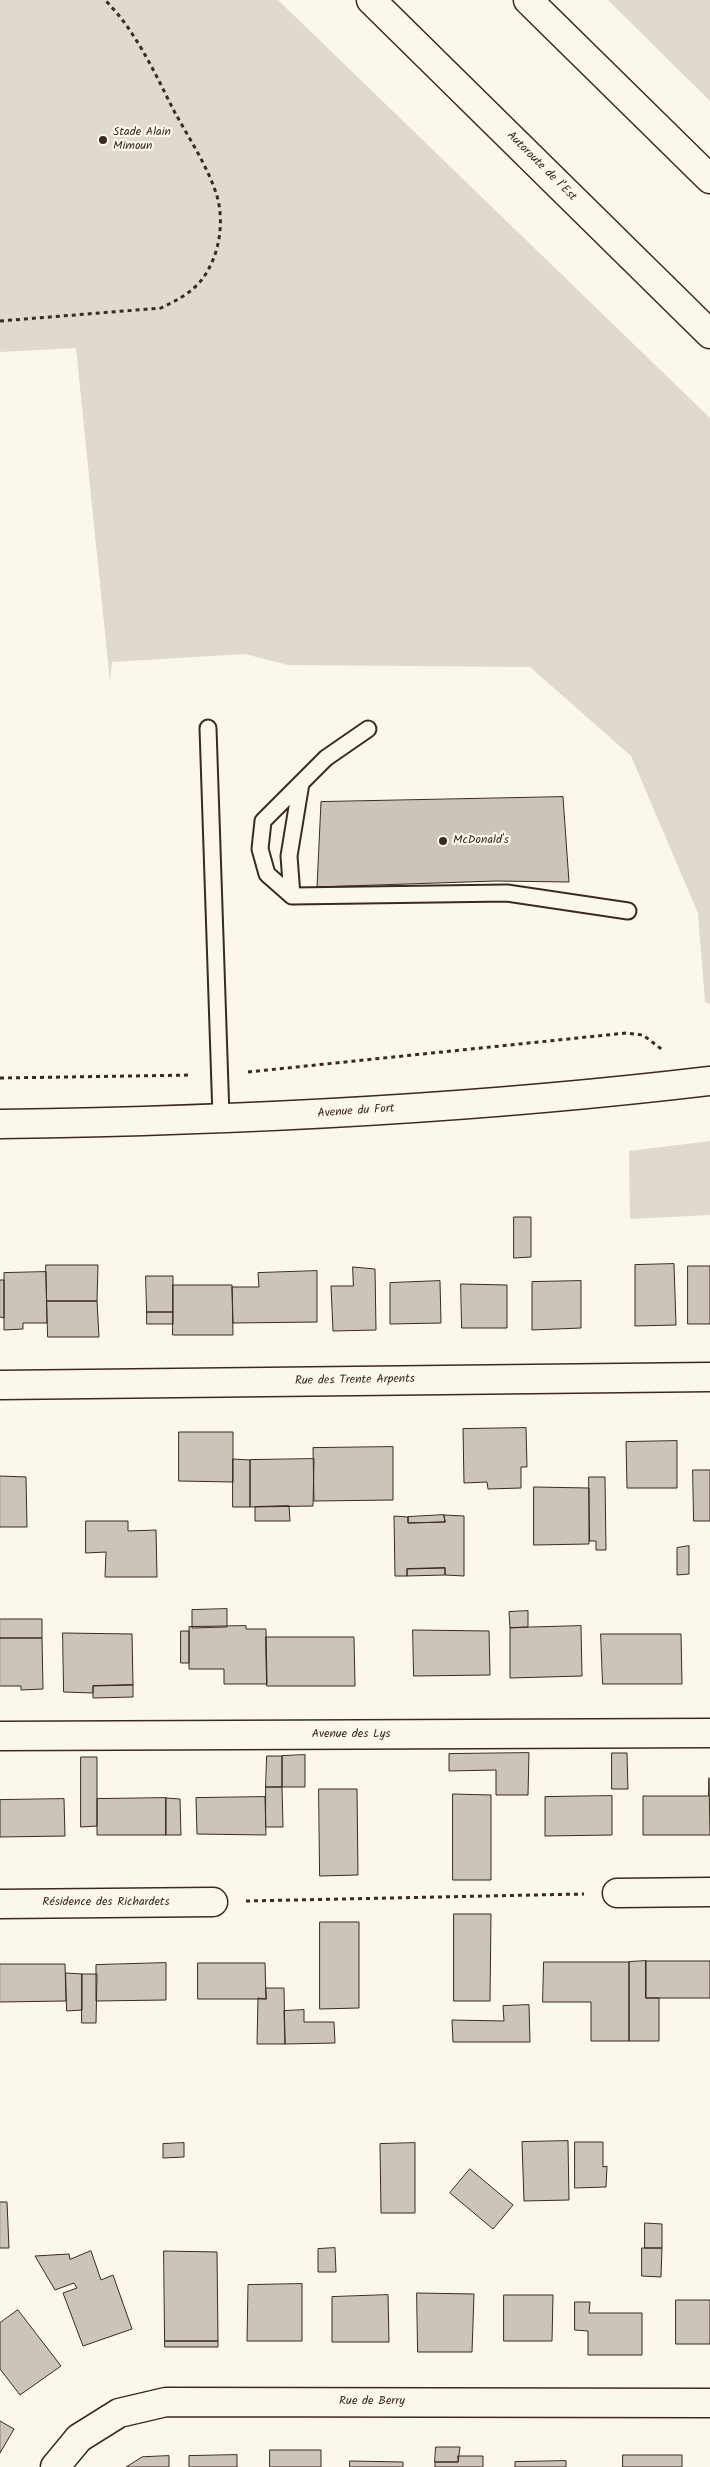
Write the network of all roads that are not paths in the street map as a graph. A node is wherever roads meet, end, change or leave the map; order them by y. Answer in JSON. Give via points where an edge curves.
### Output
{"nodes":[{"id":1,"x":371,"y":0,"type":"edge"},
{"id":2,"x":528,"y":0,"type":"edge"},
{"id":3,"x":710,"y":179,"type":"edge"},
{"id":4,"x":710,"y":334,"type":"edge"},
{"id":5,"x":208,"y":728,"type":"dead end"},
{"id":6,"x":368,"y":729,"type":"dead end"},
{"id":7,"x":301,"y":783,"type":"junction"},
{"id":8,"x":292,"y":896,"type":"junction"},
{"id":9,"x":628,"y":911,"type":"dead end"},
{"id":10,"x":710,"y":1081,"type":"edge"},
{"id":11,"x":221,"y":1117,"type":"junction"},
{"id":12,"x":0,"y":1124,"type":"edge"},
{"id":13,"x":710,"y":1377,"type":"edge"},
{"id":14,"x":0,"y":1385,"type":"edge"},
{"id":15,"x":707,"y":1730,"type":"edge"},
{"id":16,"x":0,"y":1736,"type":"edge"},
{"id":17,"x":710,"y":1892,"type":"edge"},
{"id":18,"x":617,"y":1893,"type":"road end"},
{"id":19,"x":212,"y":1902,"type":"road end"},
{"id":20,"x":0,"y":1904,"type":"edge"},
{"id":21,"x":710,"y":2403,"type":"edge"},
{"id":22,"x":55,"y":2467,"type":"edge"}],
"edges":[{"from":1,"to":4,"type":"main road","name":"Autoroute de l’Est"},
{"from":2,"to":3,"type":"main road"},
{"from":5,"to":11,"type":"lane"},
{"from":6,"to":7,"type":"lane","via":[[326,758]]},
{"from":7,"to":8,"type":"lane","via":[[289,856]]},
{"from":7,"to":8,"type":"lane","via":[[263,821],[260,849],[267,874]]},
{"from":8,"to":9,"type":"lane","via":[[507,893]]},
{"from":10,"to":11,"type":"main road","name":"Avenue du Fort","via":[[476,1104],[262,1118]]},
{"from":11,"to":12,"type":"main road","name":"Avenue du Fort"},
{"from":13,"to":14,"type":"main road","name":"Rue des Trente Arpents"},
{"from":15,"to":16,"type":"main road","name":"Avenue des Lys"},
{"from":17,"to":18,"type":"main road"},
{"from":19,"to":20,"type":"main road","name":"Résidence des Richardets"},
{"from":21,"to":22,"type":"main road","name":"Rue de Berry","via":[[166,2402],[120,2413],[80,2438]]}]}
